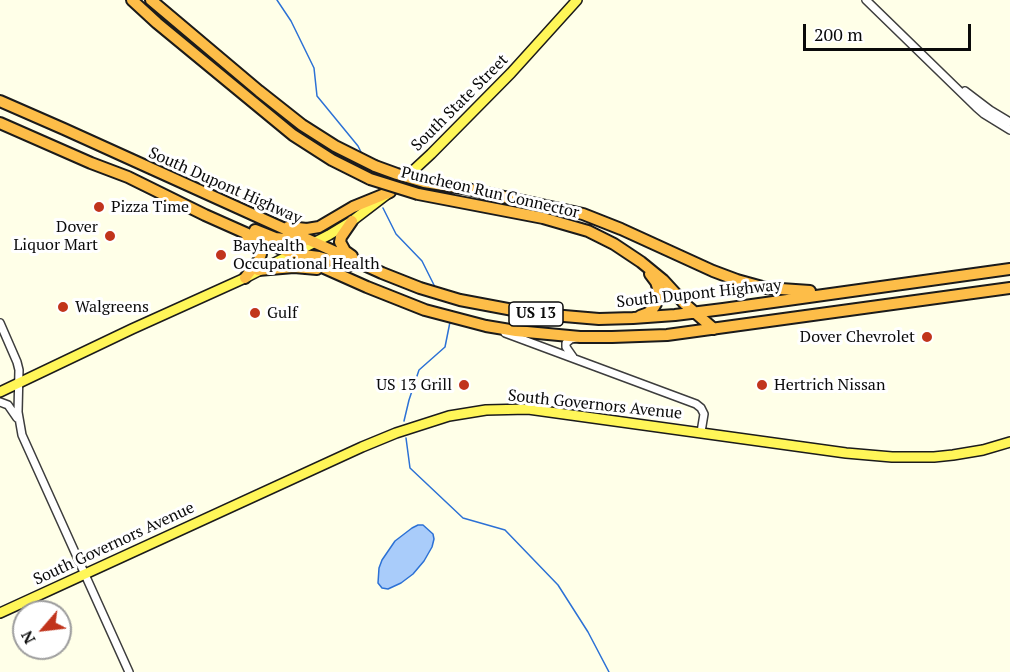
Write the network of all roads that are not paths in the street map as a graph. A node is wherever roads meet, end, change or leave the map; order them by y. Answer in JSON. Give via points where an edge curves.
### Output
{"nodes":[{"id":1,"x":132,"y":0,"type":"edge"},
{"id":2,"x":151,"y":0,"type":"edge"},
{"id":3,"x":577,"y":0,"type":"edge"},
{"id":4,"x":867,"y":0,"type":"edge"},
{"id":5,"x":946,"y":77,"type":"junction"},
{"id":6,"x":0,"y":101,"type":"edge"},
{"id":7,"x":0,"y":118,"type":"edge"},
{"id":8,"x":1010,"y":122,"type":"edge"},
{"id":9,"x":0,"y":123,"type":"edge"},
{"id":10,"x":64,"y":129,"type":"junction"},
{"id":11,"x":1010,"y":130,"type":"edge"},
{"id":12,"x":128,"y":177,"type":"junction"},
{"id":13,"x":390,"y":192,"type":"junction"},
{"id":14,"x":205,"y":215,"type":"junction"},
{"id":15,"x":352,"y":221,"type":"junction"},
{"id":16,"x":273,"y":224,"type":"junction"},
{"id":17,"x":313,"y":242,"type":"junction"},
{"id":18,"x":291,"y":253,"type":"junction"},
{"id":19,"x":641,"y":262,"type":"junction"},
{"id":20,"x":1010,"y":269,"type":"edge"},
{"id":21,"x":258,"y":270,"type":"junction"},
{"id":22,"x":329,"y":271,"type":"junction"},
{"id":23,"x":382,"y":273,"type":"junction"},
{"id":24,"x":245,"y":278,"type":"junction"},
{"id":25,"x":420,"y":288,"type":"junction"},
{"id":26,"x":1010,"y":288,"type":"edge"},
{"id":27,"x":852,"y":291,"type":"junction"},
{"id":28,"x":695,"y":313,"type":"junction"},
{"id":29,"x":633,"y":318,"type":"junction"},
{"id":30,"x":0,"y":323,"type":"edge"},
{"id":31,"x":486,"y":326,"type":"junction"},
{"id":32,"x":714,"y":329,"type":"junction"},
{"id":33,"x":580,"y":337,"type":"junction"},
{"id":34,"x":573,"y":357,"type":"junction"},
{"id":35,"x":18,"y":384,"type":"junction"},
{"id":36,"x":0,"y":392,"type":"edge"},
{"id":37,"x":0,"y":402,"type":"edge"},
{"id":38,"x":18,"y":419,"type":"junction"},
{"id":39,"x":701,"y":432,"type":"junction"},
{"id":40,"x":1010,"y":442,"type":"edge"},
{"id":41,"x":85,"y":575,"type":"junction"},
{"id":42,"x":0,"y":613,"type":"edge"},
{"id":43,"x":129,"y":672,"type":"edge"}],
"edges":[{"from":1,"to":19,"type":"highway","name":"Puncheon Run Connector","bridge":true,"via":[[293,135],[332,160],[418,194],[575,226]]},
{"from":2,"to":27,"type":"highway","name":"Puncheon Run Connector","bridge":true,"via":[[296,120],[375,166],[424,182],[583,214],[713,272],[766,288]]},
{"from":3,"to":13,"type":"main road","name":"South State Street","via":[[511,73]]},
{"from":4,"to":5,"type":"street"},
{"from":5,"to":8,"type":"street"},
{"from":5,"to":11,"type":"street","via":[[984,114]]},
{"from":6,"to":10,"type":"highway","name":"South Dupont Highway","number":"US 13"},
{"from":7,"to":10,"type":"highway","via":[[45,137],[61,136]]},
{"from":9,"to":12,"type":"highway","name":"South Dupont Highway","number":"US 13"},
{"from":10,"to":16,"type":"highway","name":"South Dupont Highway","number":"US 13"},
{"from":12,"to":14,"type":"highway","name":"South Dupont Highway","number":"US 13"},
{"from":12,"to":17,"type":"highway","via":[[275,238]]},
{"from":13,"to":15,"type":"main road","name":"South State Street"},
{"from":13,"to":16,"type":"highway","via":[[319,227],[300,229]]},
{"from":14,"to":18,"type":"highway","name":"South Dupont Highway","number":"US 13"},
{"from":14,"to":24,"type":"highway","via":[[259,248],[260,257]]},
{"from":15,"to":17,"type":"main road","name":"South State Street"},
{"from":15,"to":25,"type":"highway","via":[[341,237],[345,251]]},
{"from":16,"to":17,"type":"highway","name":"South Dupont Highway","number":"US 13"},
{"from":17,"to":18,"type":"main road","name":"South State Street"},
{"from":17,"to":23,"type":"highway","name":"South Dupont Highway","number":"US 13"},
{"from":18,"to":21,"type":"main road","name":"South State Street"},
{"from":18,"to":22,"type":"highway","name":"South Dupont Highway","number":"US 13"},
{"from":18,"to":23,"type":"highway"},
{"from":19,"to":28,"type":"highway","name":"Puncheon Run Connector"},
{"from":19,"to":29,"type":"highway","via":[[656,282],[658,300],[648,313]]},
{"from":20,"to":27,"type":"highway","name":"South Dupont Highway","number":"US 13"},
{"from":21,"to":22,"type":"highway","via":[[298,267]]},
{"from":21,"to":24,"type":"main road","name":"South State Street"},
{"from":22,"to":31,"type":"highway","name":"South Dupont Highway","number":"US 13","via":[[425,310]]},
{"from":23,"to":25,"type":"highway","name":"South Dupont Highway","number":"US 13"},
{"from":24,"to":35,"type":"main road","name":"South State Street"},
{"from":25,"to":29,"type":"highway","name":"South Dupont Highway","number":"US 13","via":[[529,313]]},
{"from":26,"to":32,"type":"highway","name":"South Dupont Highway","number":"US 13"},
{"from":27,"to":28,"type":"highway","name":"South Dupont Highway","number":"US 13"},
{"from":28,"to":29,"type":"highway","name":"South Dupont Highway","number":"US 13"},
{"from":28,"to":32,"type":"highway","name":"Puncheon Run Connector"},
{"from":30,"to":35,"type":"street","via":[[17,362]]},
{"from":31,"to":33,"type":"highway","name":"South Dupont Highway","number":"US 13"},
{"from":31,"to":34,"type":"street"},
{"from":32,"to":33,"type":"highway","name":"South Dupont Highway","number":"US 13"},
{"from":33,"to":34,"type":"street","via":[[566,343]]},
{"from":34,"to":39,"type":"street","via":[[701,408]]},
{"from":35,"to":36,"type":"main road","name":"South State Street"},
{"from":35,"to":38,"type":"street"},
{"from":37,"to":38,"type":"street","via":[[8,405]]},
{"from":38,"to":41,"type":"street","via":[[25,443]]},
{"from":39,"to":40,"type":"main road","name":"South Governors Avenue","via":[[892,458],[953,455]]},
{"from":39,"to":41,"type":"main road","name":"South Governors Avenue","via":[[511,409],[449,416],[396,433]]},
{"from":41,"to":42,"type":"main road","name":"South Governors Avenue"},
{"from":41,"to":43,"type":"street"}]}
